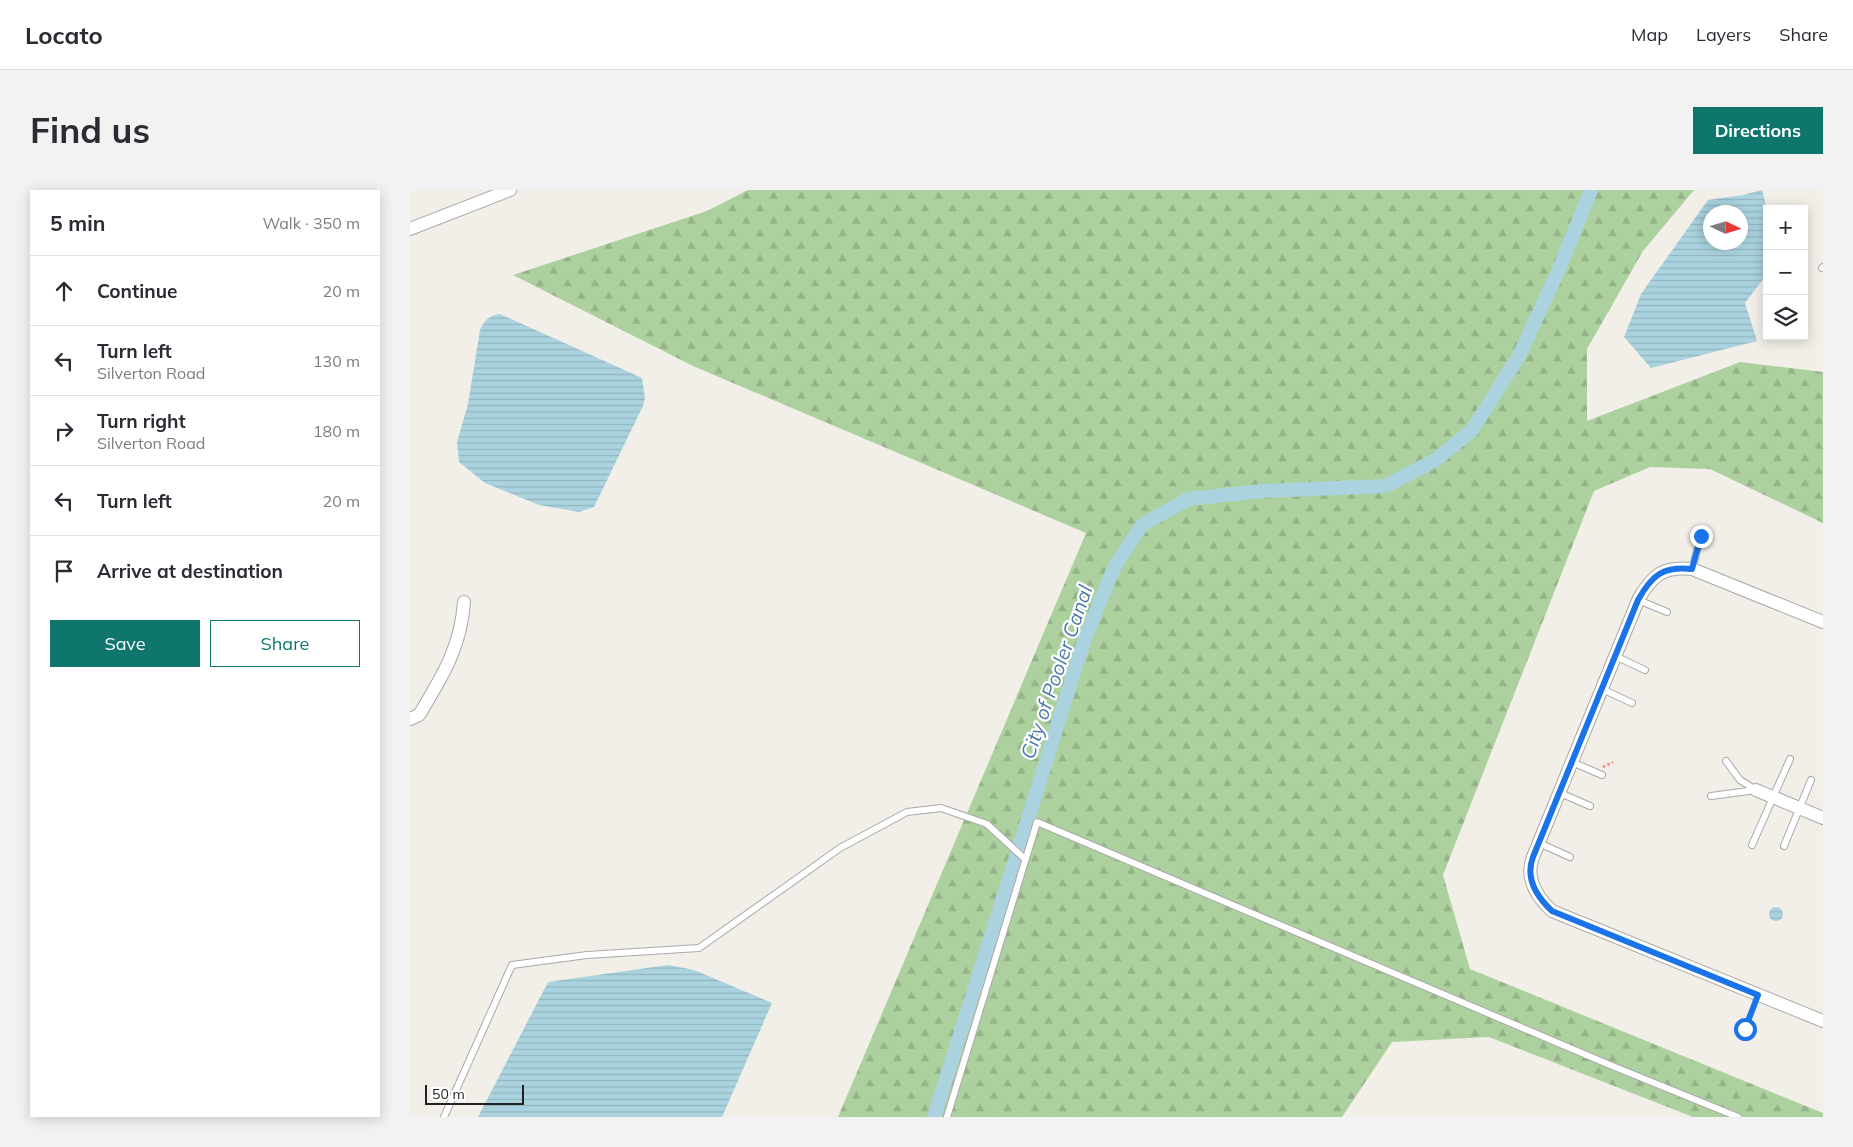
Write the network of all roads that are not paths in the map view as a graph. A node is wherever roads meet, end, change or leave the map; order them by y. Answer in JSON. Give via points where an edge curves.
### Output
{"nodes":[{"id":1,"x":510,"y":190,"type":"edge"},
{"id":2,"x":410,"y":229,"type":"edge"},
{"id":3,"x":1701,"y":536,"type":"dead end"},
{"id":4,"x":1692,"y":569,"type":"junction"},
{"id":5,"x":1638,"y":600,"type":"junction"},
{"id":6,"x":464,"y":602,"type":"dead end"},
{"id":7,"x":1667,"y":612,"type":"dead end"},
{"id":8,"x":1823,"y":622,"type":"edge"},
{"id":9,"x":1615,"y":656,"type":"junction"},
{"id":10,"x":1645,"y":670,"type":"dead end"},
{"id":11,"x":1602,"y":689,"type":"junction"},
{"id":12,"x":1632,"y":703,"type":"dead end"},
{"id":13,"x":410,"y":720,"type":"edge"},
{"id":14,"x":1790,"y":760,"type":"dead end"},
{"id":15,"x":1726,"y":761,"type":"dead end"},
{"id":16,"x":1572,"y":762,"type":"junction"},
{"id":17,"x":1602,"y":775,"type":"dead end"},
{"id":18,"x":1811,"y":780,"type":"dead end"},
{"id":19,"x":1756,"y":790,"type":"junction"},
{"id":20,"x":1560,"y":793,"type":"junction"},
{"id":21,"x":1710,"y":796,"type":"dead end"},
{"id":22,"x":1775,"y":798,"type":"junction"},
{"id":23,"x":1590,"y":806,"type":"dead end"},
{"id":24,"x":1800,"y":808,"type":"junction"},
{"id":25,"x":1823,"y":818,"type":"edge"},
{"id":26,"x":1539,"y":843,"type":"junction"},
{"id":27,"x":1752,"y":845,"type":"dead end"},
{"id":28,"x":1784,"y":846,"type":"dead end"},
{"id":29,"x":1570,"y":857,"type":"dead end"},
{"id":30,"x":1025,"y":859,"type":"junction"},
{"id":31,"x":1823,"y":1021,"type":"edge"},
{"id":32,"x":444,"y":1117,"type":"edge"},
{"id":33,"x":947,"y":1117,"type":"edge"},
{"id":34,"x":1738,"y":1117,"type":"edge"}],
"edges":[{"from":1,"to":2,"type":"street"},
{"from":3,"to":4,"type":"lane"},
{"from":4,"to":5,"type":"street","via":[[1675,568],[1662,572],[1650,580]]},
{"from":4,"to":8,"type":"street"},
{"from":5,"to":7,"type":"lane"},
{"from":5,"to":9,"type":"street"},
{"from":6,"to":13,"type":"street","via":[[463,624],[451,661],[419,715]]},
{"from":9,"to":10,"type":"lane"},
{"from":9,"to":11,"type":"street"},
{"from":11,"to":12,"type":"lane"},
{"from":11,"to":16,"type":"street"},
{"from":14,"to":22,"type":"lane"},
{"from":15,"to":19,"type":"lane","via":[[1740,780]]},
{"from":16,"to":17,"type":"lane"},
{"from":16,"to":20,"type":"street"},
{"from":18,"to":24,"type":"lane"},
{"from":19,"to":21,"type":"lane"},
{"from":19,"to":22,"type":"street"},
{"from":20,"to":23,"type":"lane"},
{"from":20,"to":26,"type":"street"},
{"from":22,"to":24,"type":"street"},
{"from":22,"to":27,"type":"lane"},
{"from":24,"to":25,"type":"street"},
{"from":24,"to":28,"type":"lane"},
{"from":26,"to":29,"type":"lane"},
{"from":26,"to":31,"type":"street","via":[[1532,861],[1531,876],[1541,901],[1552,911]]},
{"from":30,"to":32,"type":"lane","via":[[987,824],[941,808],[907,812],[840,848],[699,948],[587,955],[512,965]]},
{"from":30,"to":33,"type":"lane"},
{"from":30,"to":34,"type":"lane","via":[[1037,822]]}]}
